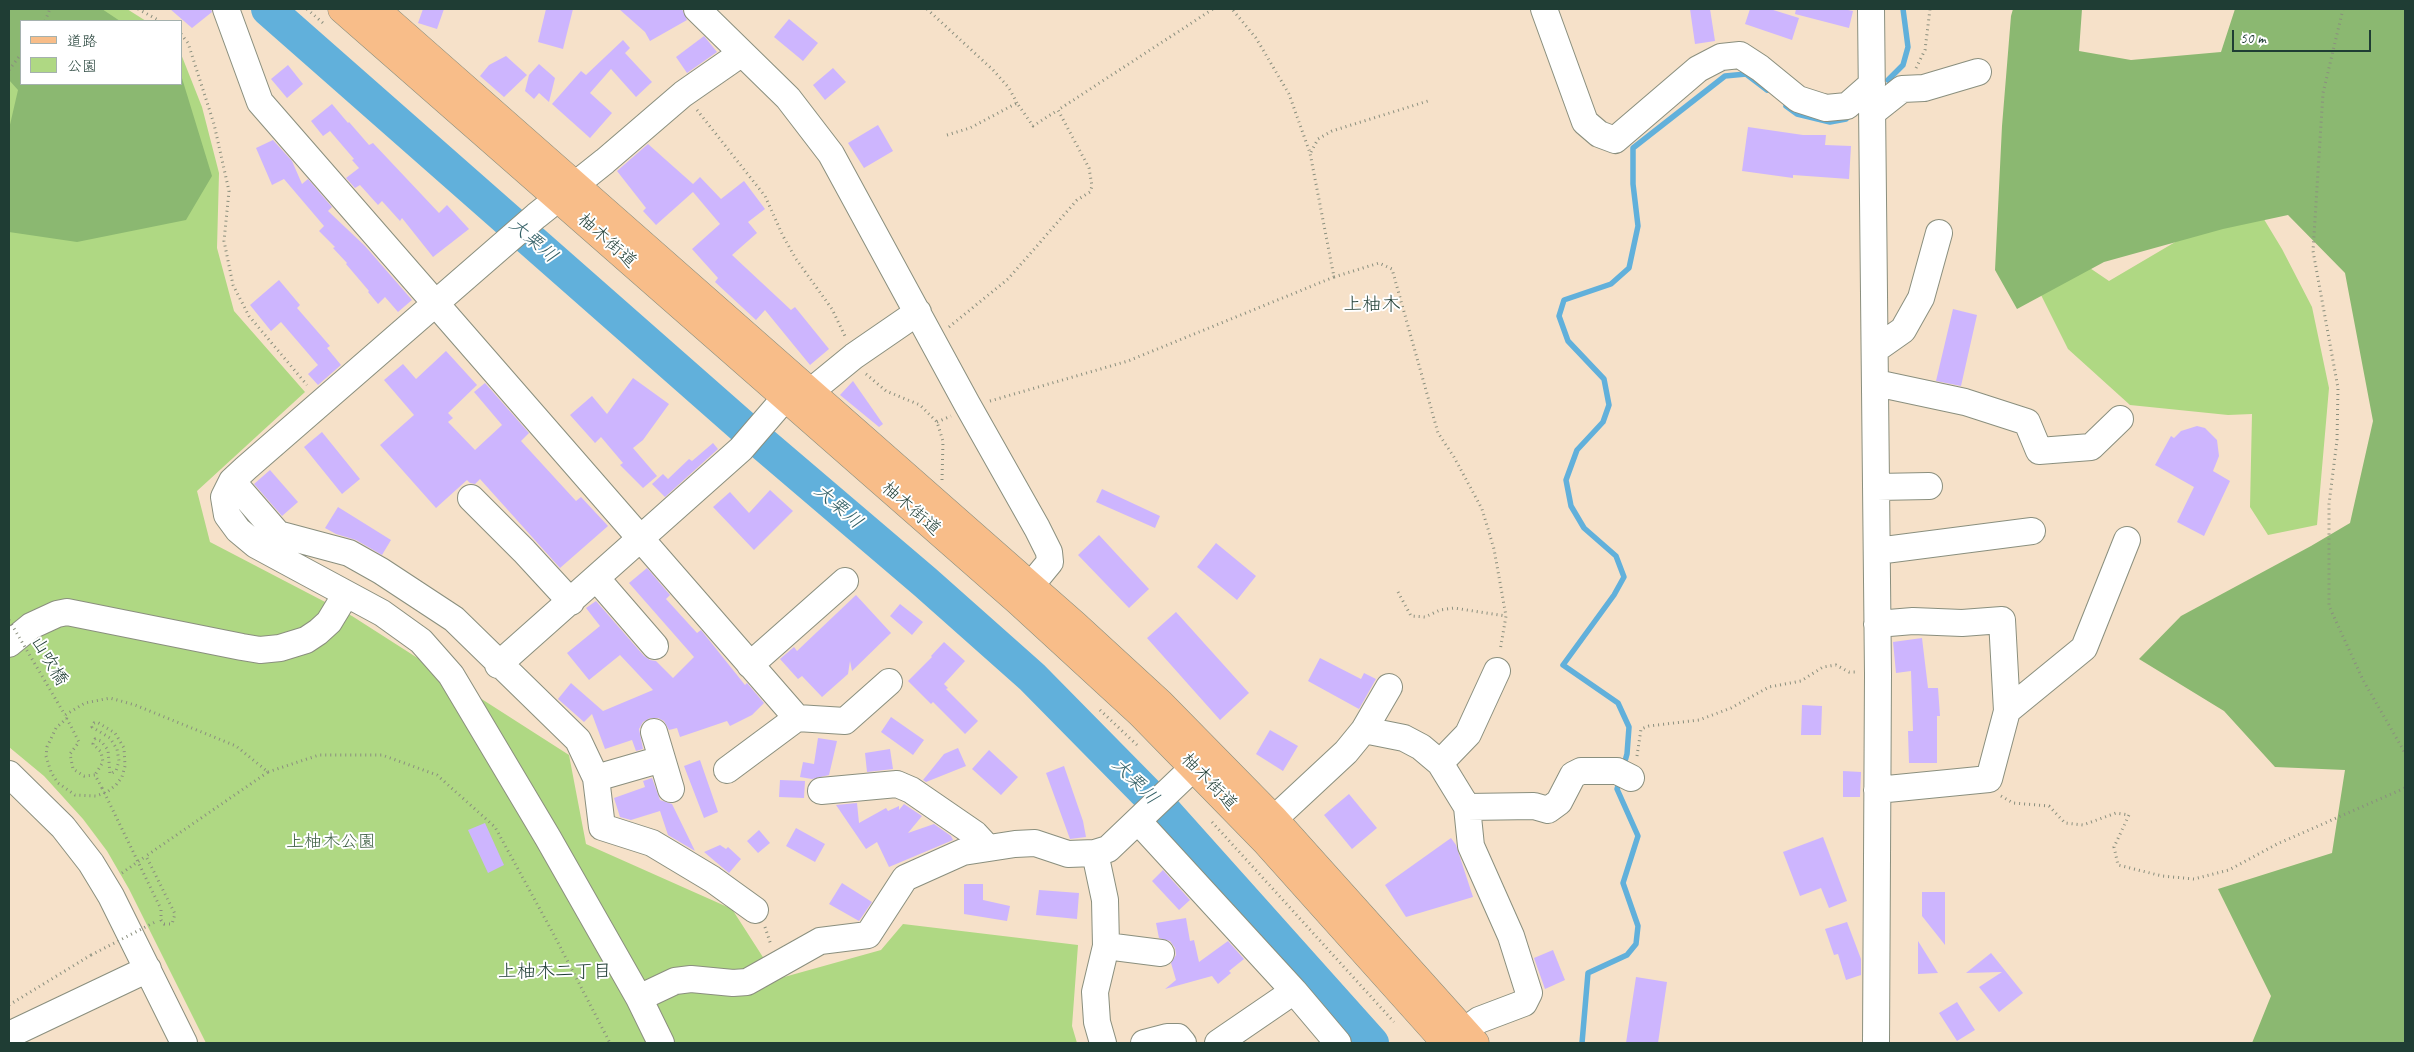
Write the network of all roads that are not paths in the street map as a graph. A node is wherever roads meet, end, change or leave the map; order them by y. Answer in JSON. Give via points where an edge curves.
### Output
{"nodes":[{"id":1,"x":226,"y":9,"type":"edge"},
{"id":2,"x":342,"y":9,"type":"edge"},
{"id":3,"x":696,"y":9,"type":"edge"},
{"id":4,"x":1544,"y":9,"type":"edge"},
{"id":5,"x":1872,"y":9,"type":"edge"},
{"id":6,"x":388,"y":14,"type":"edge"},
{"id":7,"x":742,"y":53,"type":"junction"},
{"id":8,"x":1978,"y":72,"type":"dead end"},
{"id":9,"x":1872,"y":84,"type":"junction"},
{"id":10,"x":1873,"y":112,"type":"junction"},
{"id":11,"x":567,"y":191,"type":"junction"},
{"id":12,"x":1940,"y":233,"type":"dead end"},
{"id":13,"x":435,"y":303,"type":"junction"},
{"id":14,"x":918,"y":312,"type":"junction"},
{"id":15,"x":1876,"y":349,"type":"junction"},
{"id":16,"x":1876,"y":382,"type":"junction"},
{"id":17,"x":797,"y":395,"type":"junction"},
{"id":18,"x":2120,"y":419,"type":"dead end"},
{"id":19,"x":232,"y":481,"type":"junction"},
{"id":20,"x":1929,"y":486,"type":"dead end"},
{"id":21,"x":1876,"y":487,"type":"junction"},
{"id":22,"x":471,"y":498,"type":"dead end"},
{"id":23,"x":2032,"y":531,"type":"dead end"},
{"id":24,"x":640,"y":540,"type":"junction"},
{"id":25,"x":2127,"y":540,"type":"dead end"},
{"id":26,"x":1877,"y":552,"type":"junction"},
{"id":27,"x":596,"y":579,"type":"junction"},
{"id":28,"x":845,"y":581,"type":"dead end"},
{"id":29,"x":346,"y":594,"type":"junction"},
{"id":30,"x":1024,"y":594,"type":"junction"},
{"id":31,"x":571,"y":602,"type":"junction"},
{"id":32,"x":1877,"y":624,"type":"junction"},
{"id":33,"x":9,"y":644,"type":"edge"},
{"id":34,"x":656,"y":646,"type":"dead end"},
{"id":35,"x":498,"y":665,"type":"junction"},
{"id":36,"x":750,"y":665,"type":"junction"},
{"id":37,"x":1497,"y":671,"type":"road end"},
{"id":38,"x":889,"y":682,"type":"dead end"},
{"id":39,"x":1389,"y":687,"type":"dead end"},
{"id":40,"x":2007,"y":711,"type":"junction"},
{"id":41,"x":796,"y":718,"type":"junction"},
{"id":42,"x":1364,"y":730,"type":"junction"},
{"id":43,"x":654,"y":732,"type":"dead end"},
{"id":44,"x":662,"y":759,"type":"junction"},
{"id":45,"x":1440,"y":762,"type":"junction"},
{"id":46,"x":1194,"y":768,"type":"junction"},
{"id":47,"x":727,"y":770,"type":"dead end"},
{"id":48,"x":9,"y":774,"type":"edge"},
{"id":49,"x":596,"y":778,"type":"junction"},
{"id":50,"x":1631,"y":778,"type":"road end"},
{"id":51,"x":672,"y":788,"type":"dead end"},
{"id":52,"x":1877,"y":790,"type":"junction"},
{"id":53,"x":821,"y":791,"type":"dead end"},
{"id":54,"x":1467,"y":807,"type":"junction"},
{"id":55,"x":1140,"y":819,"type":"junction"},
{"id":56,"x":1274,"y":819,"type":"junction"},
{"id":57,"x":988,"y":848,"type":"junction"},
{"id":58,"x":1095,"y":853,"type":"junction"},
{"id":59,"x":755,"y":910,"type":"road end"},
{"id":60,"x":1106,"y":946,"type":"junction"},
{"id":61,"x":1161,"y":953,"type":"dead end"},
{"id":62,"x":148,"y":969,"type":"junction"},
{"id":63,"x":1294,"y":991,"type":"junction"},
{"id":64,"x":639,"y":998,"type":"junction"},
{"id":65,"x":9,"y":1035,"type":"edge"},
{"id":66,"x":1461,"y":1039,"type":"edge"},
{"id":67,"x":184,"y":1043,"type":"edge"},
{"id":68,"x":661,"y":1043,"type":"edge"},
{"id":69,"x":1103,"y":1043,"type":"edge"},
{"id":70,"x":1144,"y":1043,"type":"edge"},
{"id":71,"x":1182,"y":1043,"type":"edge"},
{"id":72,"x":1218,"y":1043,"type":"edge"},
{"id":73,"x":1338,"y":1043,"type":"edge"},
{"id":74,"x":1876,"y":1043,"type":"edge"}],
"edges":[{"from":1,"to":13,"type":"street","via":[[260,102]]},
{"from":2,"to":11,"type":"main road","name":"柚木街道"},
{"from":3,"to":7,"type":"street"},
{"from":4,"to":9,"type":"street","via":[[1584,122],[1599,134],[1615,140],[1698,68],[1721,57],[1740,55],[1798,99],[1826,108],[1847,106]]},
{"from":5,"to":9,"type":"street"},
{"from":6,"to":11,"type":"main road","name":"柚木街道"},
{"from":7,"to":11,"type":"street","via":[[683,94]]},
{"from":7,"to":14,"type":"street","via":[[788,98],[831,154]]},
{"from":8,"to":10,"type":"street","via":[[1924,88],[1902,89]]},
{"from":9,"to":10,"type":"street"},
{"from":10,"to":15,"type":"street"},
{"from":11,"to":13,"type":"street"},
{"from":11,"to":17,"type":"main road","name":"柚木街道"},
{"from":12,"to":15,"type":"street","via":[[1921,298],[1903,330]]},
{"from":13,"to":19,"type":"street"},
{"from":13,"to":24,"type":"street"},
{"from":14,"to":17,"type":"street"},
{"from":14,"to":30,"type":"street","via":[[1049,552],[1050,562]]},
{"from":15,"to":16,"type":"street"},
{"from":16,"to":18,"type":"street","via":[[1966,402],[2027,422],[2039,451],[2091,447]]},
{"from":16,"to":21,"type":"street"},
{"from":17,"to":24,"type":"street"},
{"from":17,"to":30,"type":"main road","name":"柚木街道"},
{"from":19,"to":29,"type":"street","via":[[224,497],[225,508],[238,530],[256,545]]},
{"from":19,"to":35,"type":"street","via":[[278,534],[349,553],[381,571],[454,619]]},
{"from":20,"to":21,"type":"street"},
{"from":21,"to":26,"type":"street"},
{"from":22,"to":31,"type":"street"},
{"from":23,"to":26,"type":"street"},
{"from":24,"to":27,"type":"street"},
{"from":24,"to":36,"type":"street"},
{"from":25,"to":40,"type":"street","via":[[2084,648]]},
{"from":26,"to":32,"type":"street"},
{"from":27,"to":31,"type":"street"},
{"from":27,"to":34,"type":"street"},
{"from":28,"to":36,"type":"street"},
{"from":29,"to":33,"type":"street","via":[[329,622],[318,632],[306,640],[280,648],[260,650],[242,647],[66,612],[31,626]]},
{"from":29,"to":64,"type":"street","via":[[382,613],[421,641],[451,675]]},
{"from":30,"to":46,"type":"main road","name":"柚木街道"},
{"from":30,"to":56,"type":"main road","name":"柚木街道","via":[[1160,703]]},
{"from":31,"to":35,"type":"street"},
{"from":32,"to":40,"type":"street","via":[[1913,621],[1962,624],[2002,620]]},
{"from":32,"to":52,"type":"street"},
{"from":35,"to":49,"type":"street","via":[[578,740]]},
{"from":36,"to":41,"type":"street"},
{"from":37,"to":45,"type":"street","via":[[1468,734]]},
{"from":38,"to":41,"type":"street","via":[[845,721]]},
{"from":39,"to":42,"type":"street"},
{"from":40,"to":52,"type":"street","via":[[1989,779]]},
{"from":41,"to":47,"type":"street"},
{"from":42,"to":45,"type":"street","via":[[1404,738]]},
{"from":42,"to":56,"type":"street","via":[[1346,752]]},
{"from":43,"to":44,"type":"street"},
{"from":44,"to":49,"type":"street"},
{"from":44,"to":51,"type":"street"},
{"from":45,"to":54,"type":"street"},
{"from":46,"to":55,"type":"street"},
{"from":46,"to":66,"type":"main road","name":"柚木街道"},
{"from":48,"to":62,"type":"street","via":[[64,827],[91,863]]},
{"from":49,"to":59,"type":"street","via":[[602,827],[652,843],[712,879]]},
{"from":50,"to":54,"type":"street","via":[[1617,771],[1581,771],[1573,775],[1560,802],[1548,810],[1534,806]]},
{"from":52,"to":74,"type":"street"},
{"from":53,"to":57,"type":"street","via":[[897,784],[911,790],[975,834]]},
{"from":54,"to":66,"type":"street","via":[[1471,846],[1511,936],[1529,993],[1524,1003],[1479,1020]]},
{"from":55,"to":58,"type":"street","via":[[1108,848]]},
{"from":55,"to":63,"type":"street"},
{"from":56,"to":66,"type":"main road","name":"柚木街道"},
{"from":57,"to":58,"type":"street","via":[[1035,843],[1068,854]]},
{"from":57,"to":64,"type":"street","via":[[963,852],[905,878],[868,935],[820,941],[747,982],[675,981]]},
{"from":58,"to":60,"type":"street","via":[[1106,900]]},
{"from":60,"to":61,"type":"street"},
{"from":60,"to":69,"type":"street","via":[[1095,992]]},
{"from":62,"to":65,"type":"street"},
{"from":62,"to":67,"type":"street"},
{"from":63,"to":72,"type":"street"},
{"from":63,"to":73,"type":"street"},
{"from":64,"to":68,"type":"street"},
{"from":70,"to":71,"type":"street","via":[[1178,1036]]}]}
